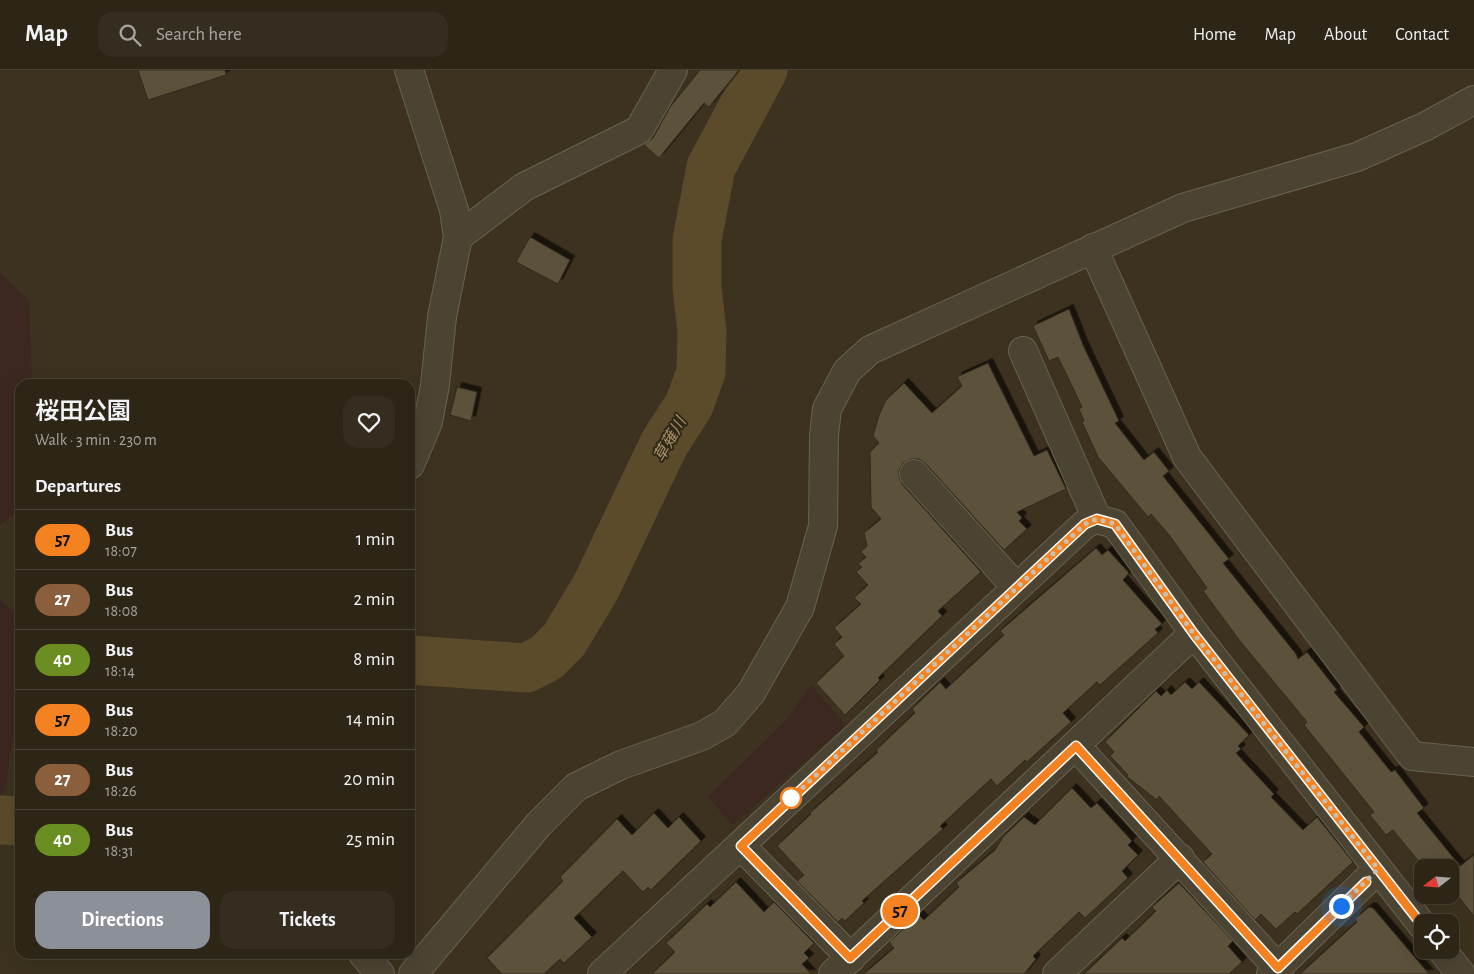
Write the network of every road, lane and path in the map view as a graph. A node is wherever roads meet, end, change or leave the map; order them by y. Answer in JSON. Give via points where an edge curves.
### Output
{"nodes":[{"id":1,"x":409,"y":70,"type":"edge"},
{"id":2,"x":672,"y":70,"type":"edge"},
{"id":3,"x":1474,"y":100,"type":"edge"},
{"id":4,"x":458,"y":237,"type":"junction"},
{"id":5,"x":1092,"y":248,"type":"junction"},
{"id":6,"x":1023,"y":351,"type":"dead end"},
{"id":7,"x":415,"y":453,"type":"edge"},
{"id":8,"x":914,"y":474,"type":"dead end"},
{"id":9,"x":1097,"y":519,"type":"junction"},
{"id":10,"x":1016,"y":587,"type":"junction"},
{"id":11,"x":1194,"y":634,"type":"junction"},
{"id":12,"x":1076,"y":746,"type":"junction"},
{"id":13,"x":1474,"y":762,"type":"edge"},
{"id":14,"x":741,"y":846,"type":"junction"},
{"id":15,"x":1180,"y":858,"type":"junction"},
{"id":16,"x":1378,"y":869,"type":"junction"},
{"id":17,"x":1414,"y":915,"type":"edge"},
{"id":18,"x":367,"y":959,"type":"edge"},
{"id":19,"x":1449,"y":959,"type":"edge"},
{"id":20,"x":842,"y":966,"type":"edge"},
{"id":21,"x":1274,"y":971,"type":"edge"},
{"id":22,"x":380,"y":974,"type":"edge"},
{"id":23,"x":413,"y":974,"type":"edge"},
{"id":24,"x":602,"y":974,"type":"edge"},
{"id":25,"x":1057,"y":974,"type":"edge"},
{"id":26,"x":1461,"y":974,"type":"edge"}],
"edges":[{"from":1,"to":4,"type":"street","via":[[454,210]]},
{"from":2,"to":4,"type":"street","via":[[639,130],[524,187]]},
{"from":3,"to":5,"type":"street","via":[[1357,157],[1183,208]]},
{"from":4,"to":7,"type":"street","via":[[442,317],[428,422]]},
{"from":5,"to":13,"type":"street","via":[[1187,457],[1412,756]]},
{"from":5,"to":23,"type":"street","via":[[870,350],[847,371],[827,409],[823,526],[800,607],[751,694],[725,723],[702,736],[621,765],[576,787],[539,824]]},
{"from":6,"to":9,"type":"street"},
{"from":8,"to":10,"type":"street"},
{"from":9,"to":10,"type":"street","via":[[1085,524]]},
{"from":9,"to":11,"type":"street","via":[[1115,524]]},
{"from":10,"to":14,"type":"street"},
{"from":11,"to":12,"type":"street"},
{"from":11,"to":16,"type":"street"},
{"from":12,"to":15,"type":"street"},
{"from":12,"to":20,"type":"street"},
{"from":14,"to":20,"type":"street"},
{"from":14,"to":24,"type":"street"},
{"from":15,"to":21,"type":"street"},
{"from":15,"to":25,"type":"street"},
{"from":16,"to":17,"type":"street"},
{"from":16,"to":21,"type":"street"},
{"from":18,"to":22,"type":"street"},
{"from":19,"to":26,"type":"street"}]}
